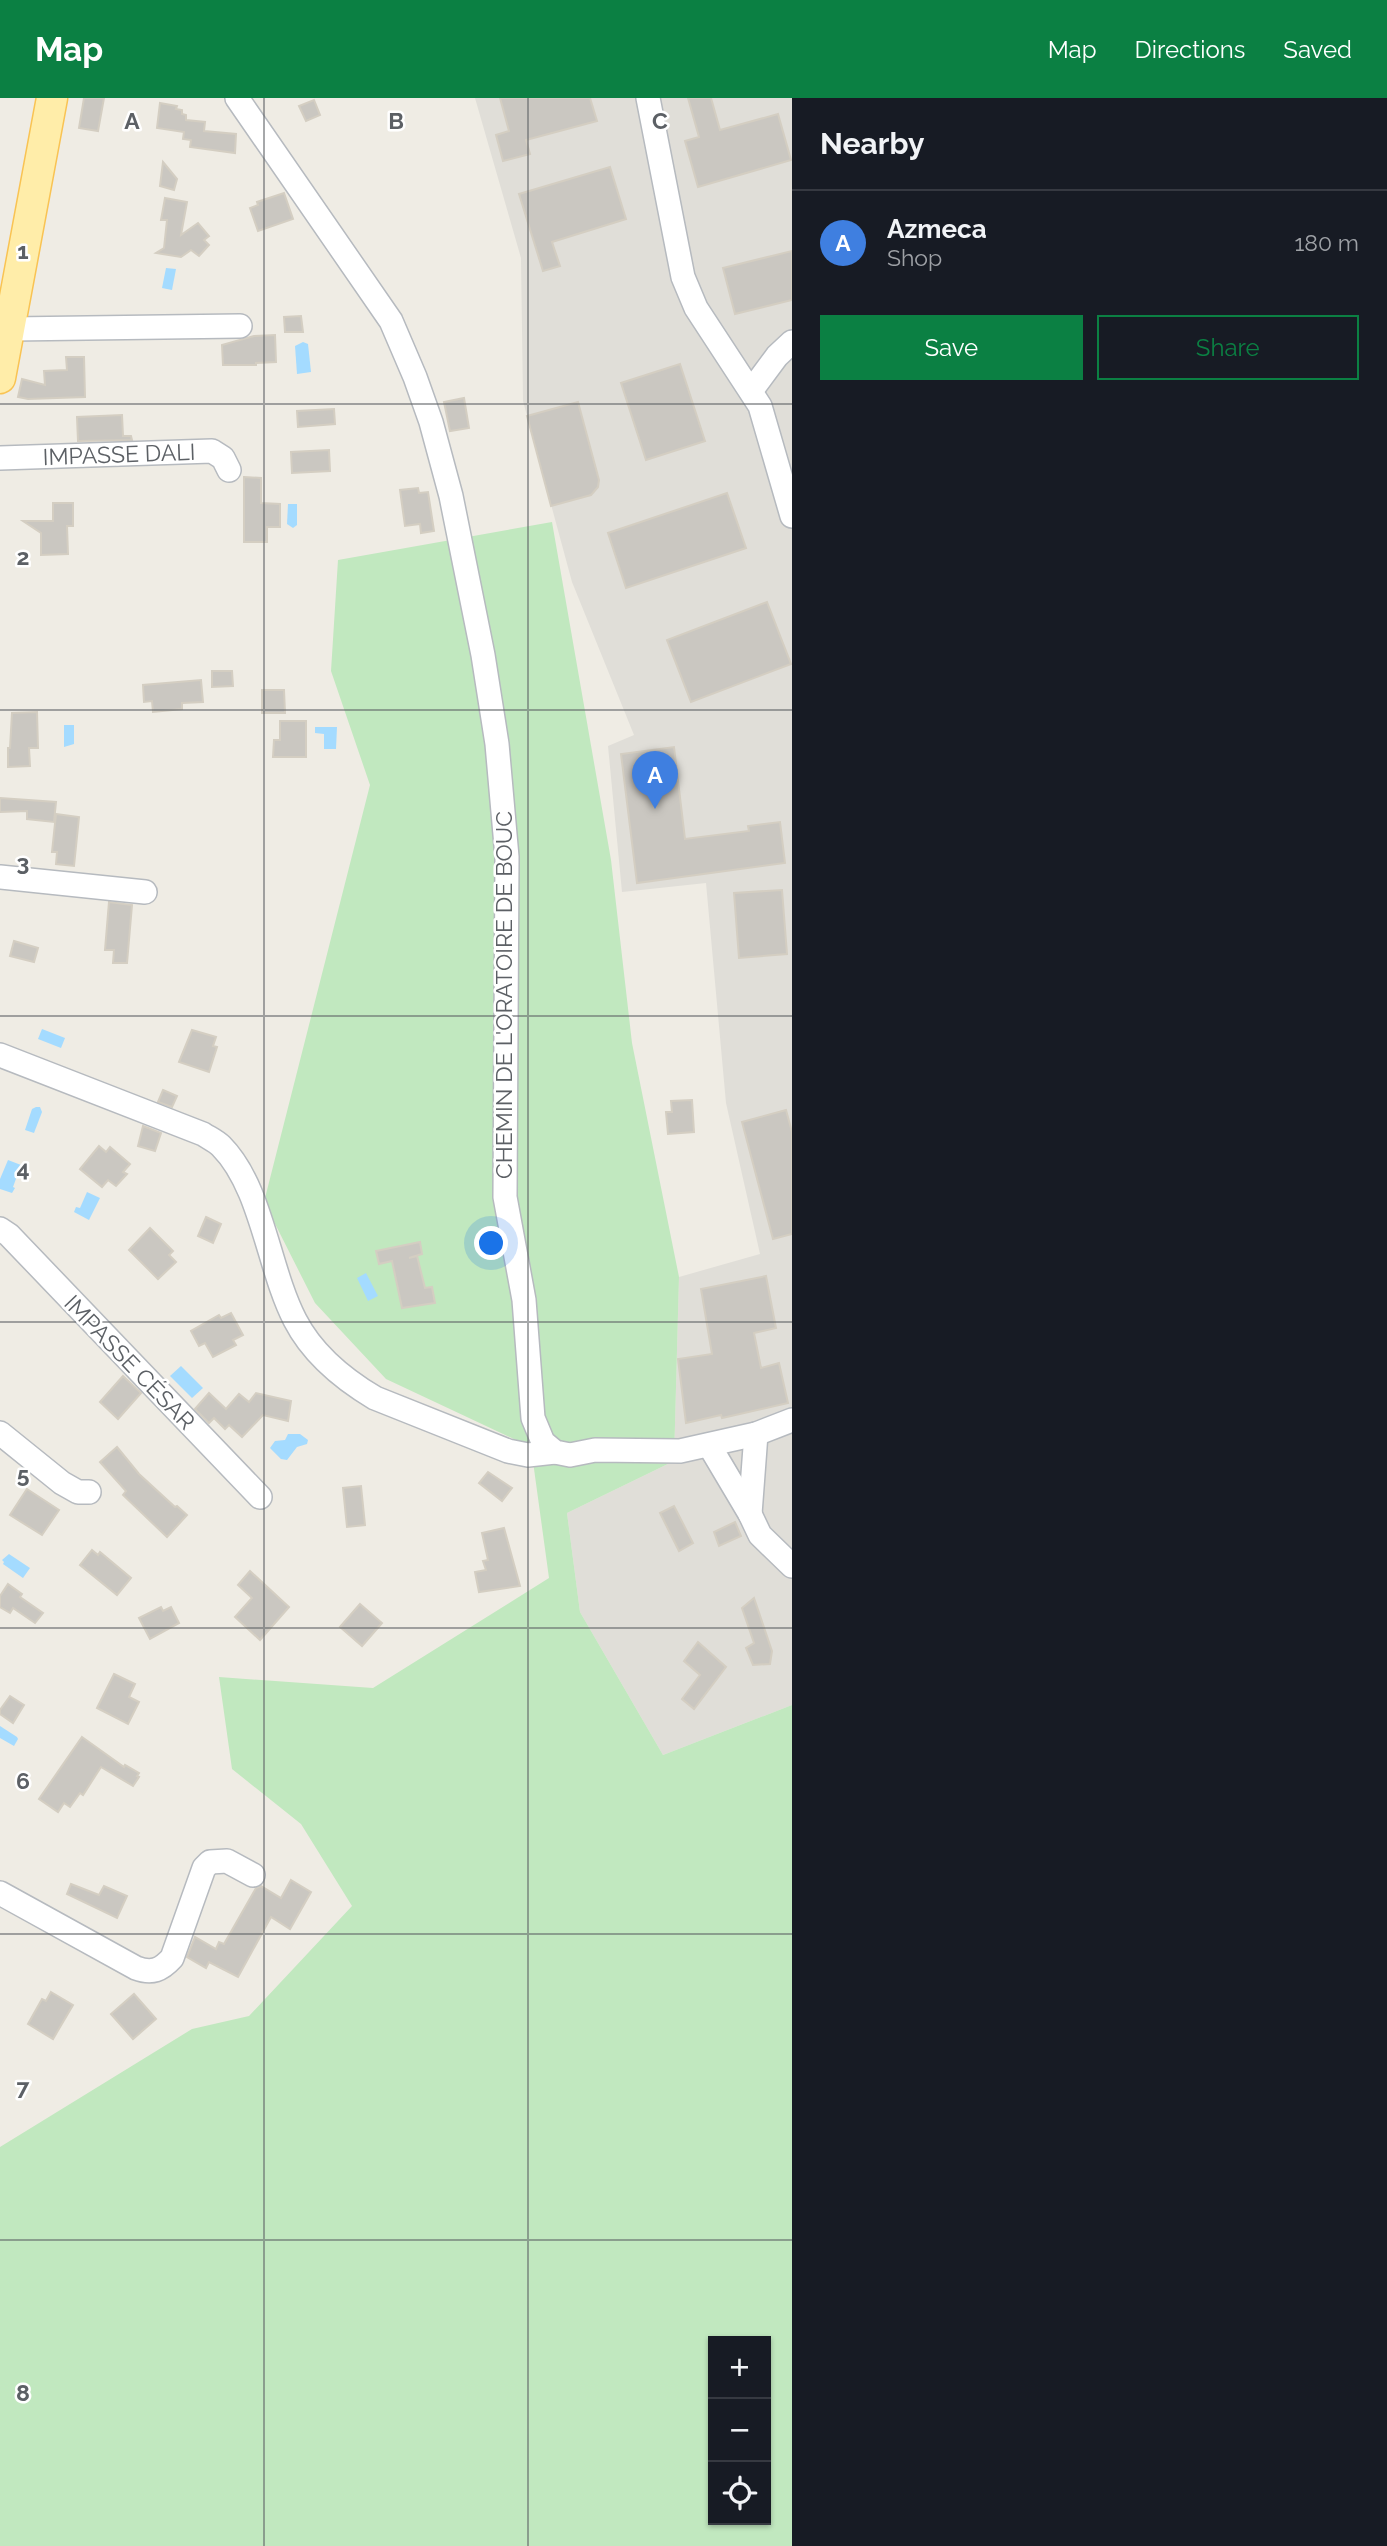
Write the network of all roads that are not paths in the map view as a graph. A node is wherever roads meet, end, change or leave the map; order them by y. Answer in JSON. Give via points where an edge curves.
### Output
{"nodes":[{"id":1,"x":52,"y":98,"type":"edge"},
{"id":2,"x":237,"y":98,"type":"edge"},
{"id":3,"x":648,"y":98,"type":"edge"},
{"id":4,"x":240,"y":326,"type":"dead end"},
{"id":5,"x":11,"y":329,"type":"junction"},
{"id":6,"x":792,"y":342,"type":"edge"},
{"id":7,"x":0,"y":378,"type":"edge"},
{"id":8,"x":751,"y":391,"type":"junction"},
{"id":9,"x":0,"y":458,"type":"edge"},
{"id":10,"x":229,"y":470,"type":"dead end"},
{"id":11,"x":792,"y":516,"type":"edge"},
{"id":12,"x":0,"y":877,"type":"edge"},
{"id":13,"x":145,"y":892,"type":"dead end"},
{"id":14,"x":0,"y":1055,"type":"edge"},
{"id":15,"x":0,"y":1229,"type":"edge"},
{"id":16,"x":792,"y":1420,"type":"edge"},
{"id":17,"x":0,"y":1433,"type":"edge"},
{"id":18,"x":756,"y":1434,"type":"junction"},
{"id":19,"x":709,"y":1445,"type":"junction"},
{"id":20,"x":555,"y":1452,"type":"junction"},
{"id":21,"x":89,"y":1492,"type":"dead end"},
{"id":22,"x":260,"y":1497,"type":"dead end"},
{"id":23,"x":750,"y":1514,"type":"junction"},
{"id":24,"x":792,"y":1566,"type":"edge"},
{"id":25,"x":253,"y":1875,"type":"dead end"},
{"id":26,"x":0,"y":1893,"type":"edge"}],
"edges":[{"from":1,"to":5,"type":"main road"},
{"from":2,"to":20,"type":"street","name":"CHEMIN DE L'ORATOIRE DE BOUC","via":[[391,321],[431,422],[451,496],[484,655],[507,857],[505,1196],[524,1300],[533,1418],[543,1442]]},
{"from":3,"to":8,"type":"street","via":[[683,277],[696,308]]},
{"from":4,"to":5,"type":"street"},
{"from":5,"to":7,"type":"main road"},
{"from":6,"to":8,"type":"street"},
{"from":8,"to":11,"type":"street","via":[[760,406]]},
{"from":9,"to":10,"type":"street","name":"IMPASSE DALI","via":[[212,452],[223,457]]},
{"from":12,"to":13,"type":"street"},
{"from":14,"to":20,"type":"street","via":[[203,1134],[221,1147],[245,1180],[295,1320],[327,1363],[363,1391],[508,1451],[528,1455]]},
{"from":15,"to":22,"type":"street","name":"IMPASSE CÉSAR"},
{"from":16,"to":18,"type":"street"},
{"from":17,"to":21,"type":"street","via":[[62,1483]]},
{"from":18,"to":19,"type":"street"},
{"from":18,"to":23,"type":"street"},
{"from":19,"to":20,"type":"street","via":[[680,1451]]},
{"from":19,"to":23,"type":"street"},
{"from":23,"to":24,"type":"street","via":[[760,1535]]},
{"from":25,"to":26,"type":"street","via":[[227,1861],[210,1862],[172,1958],[164,1967],[146,1972]]}]}
